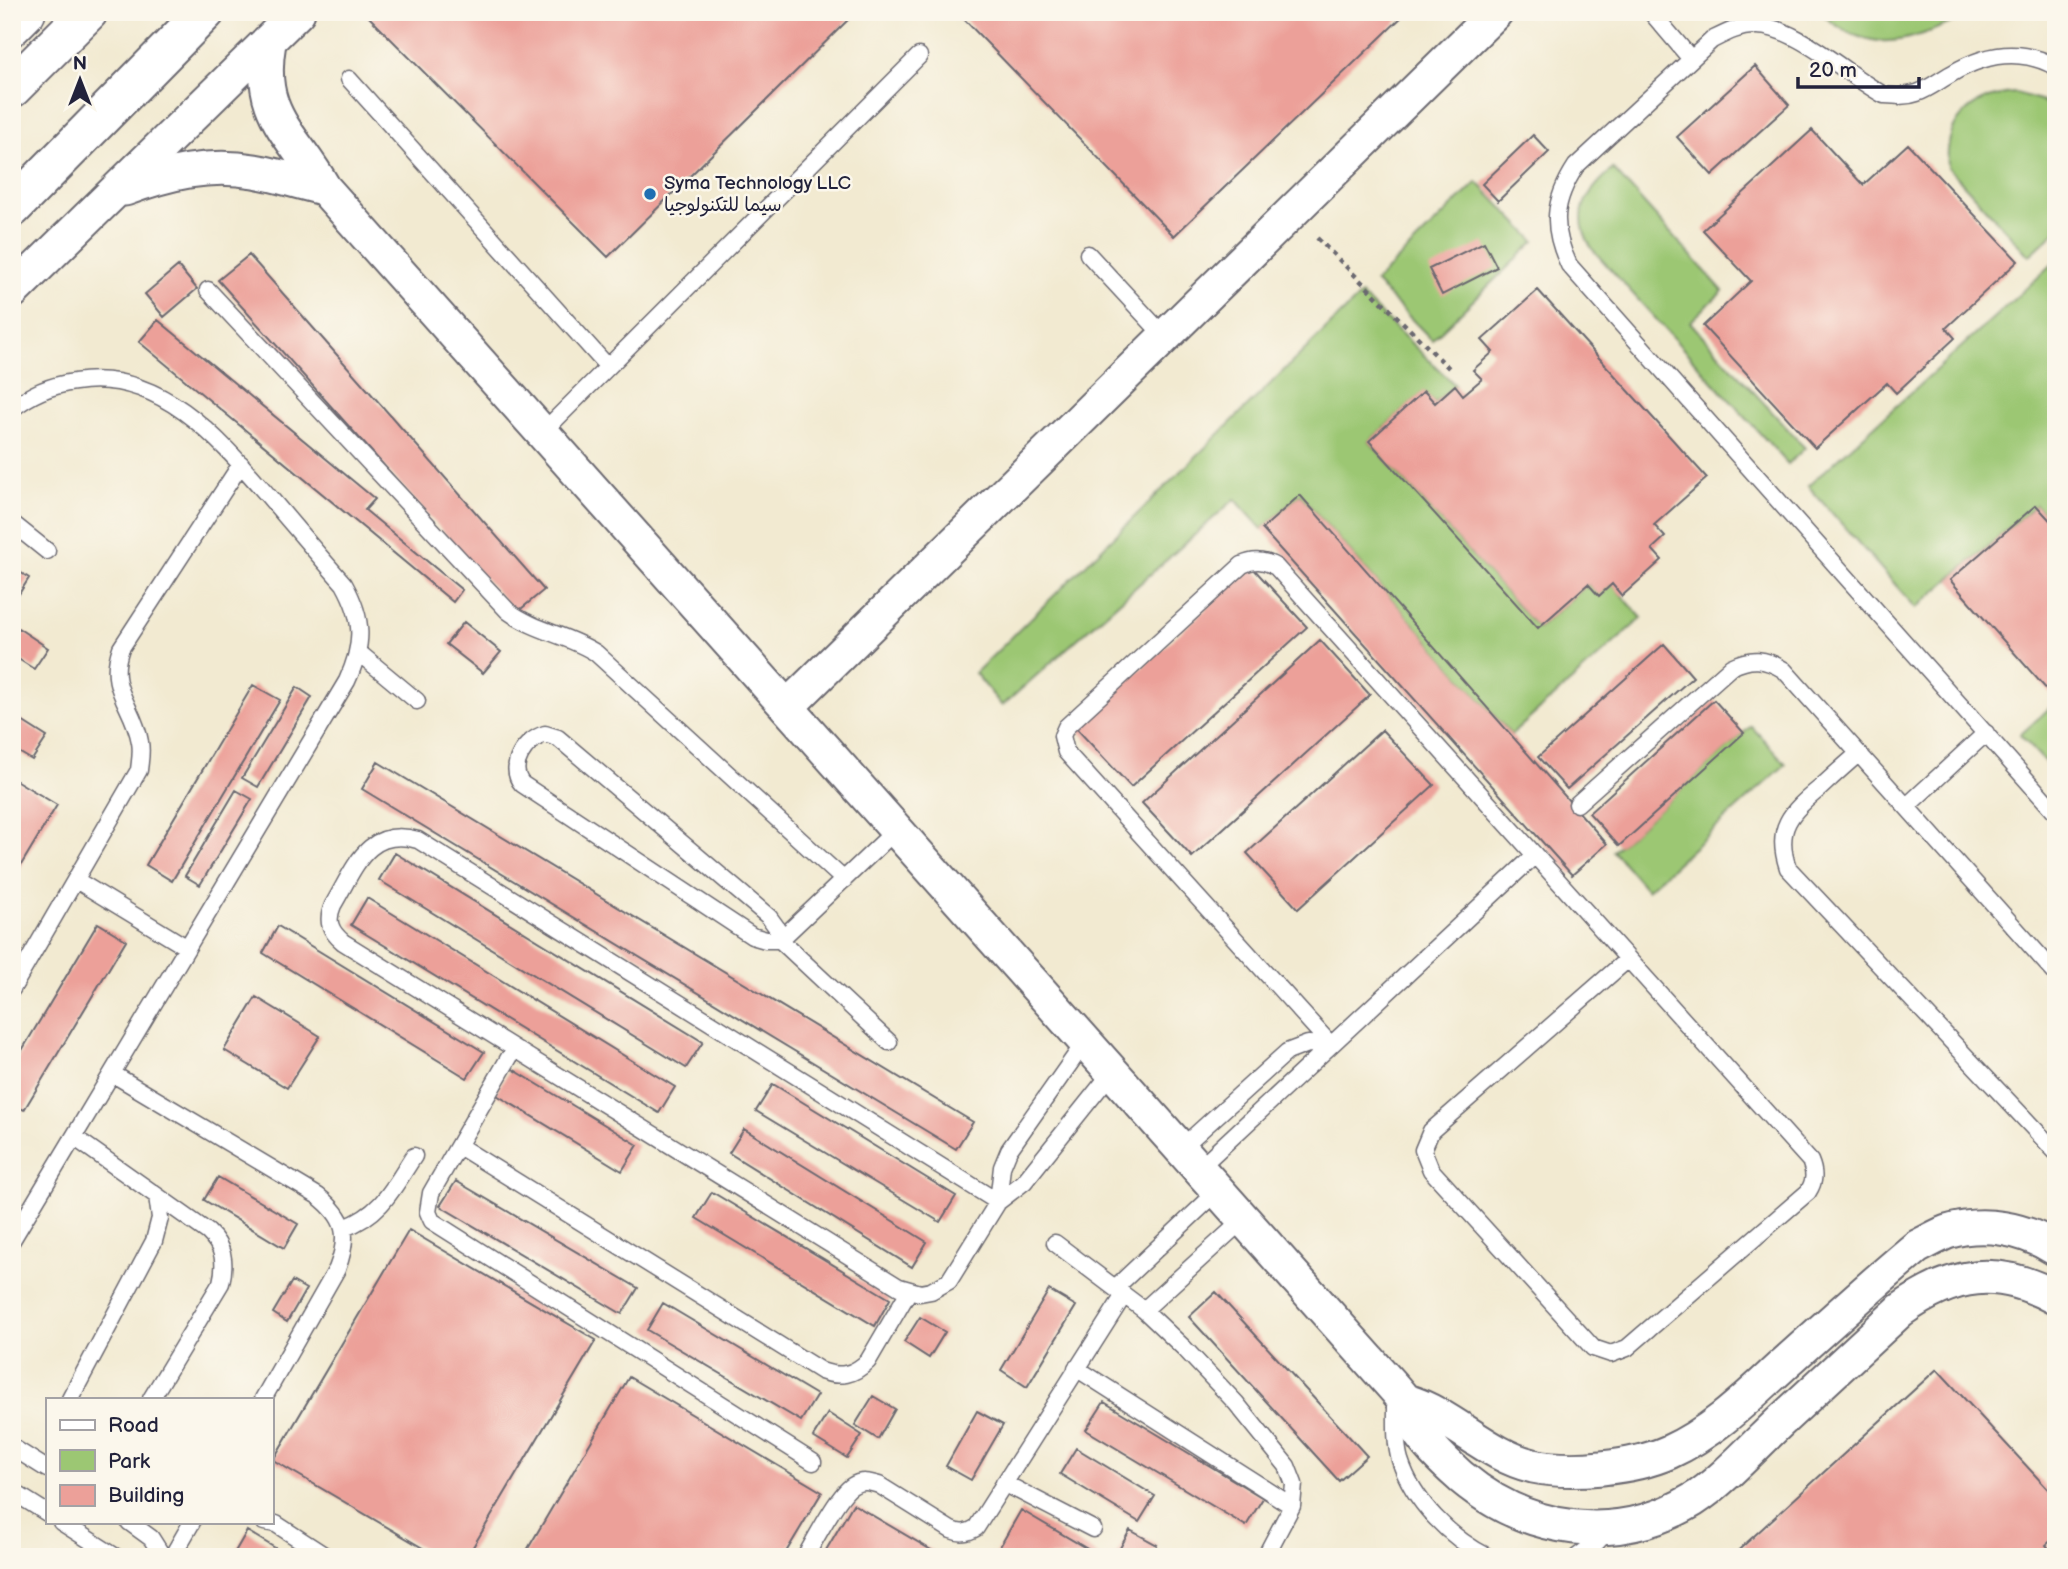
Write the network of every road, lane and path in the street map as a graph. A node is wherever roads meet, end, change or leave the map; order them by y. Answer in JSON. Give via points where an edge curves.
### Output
{"nodes":[{"id":1,"x":26,"y":12,"type":"edge"},
{"id":2,"x":88,"y":12,"type":"edge"},
{"id":3,"x":205,"y":12,"type":"edge"},
{"id":4,"x":298,"y":12,"type":"edge"},
{"id":5,"x":1496,"y":12,"type":"edge"},
{"id":6,"x":1651,"y":12,"type":"edge"},
{"id":7,"x":12,"y":26,"type":"edge"},
{"id":8,"x":269,"y":42,"type":"junction"},
{"id":9,"x":919,"y":57,"type":"dead end"},
{"id":10,"x":1690,"y":59,"type":"junction"},
{"id":11,"x":2056,"y":67,"type":"edge"},
{"id":12,"x":349,"y":79,"type":"dead end"},
{"id":13,"x":12,"y":88,"type":"edge"},
{"id":14,"x":324,"y":188,"type":"junction"},
{"id":15,"x":115,"y":192,"type":"junction"},
{"id":16,"x":12,"y":208,"type":"edge"},
{"id":17,"x":1291,"y":213,"type":"junction"},
{"id":18,"x":1088,"y":254,"type":"dead end"},
{"id":19,"x":208,"y":289,"type":"dead end"},
{"id":20,"x":12,"y":292,"type":"edge"},
{"id":21,"x":1165,"y":337,"type":"junction"},
{"id":22,"x":608,"y":366,"type":"junction"},
{"id":23,"x":1451,"y":370,"type":"dead end"},
{"id":24,"x":12,"y":409,"type":"edge"},
{"id":25,"x":542,"y":433,"type":"junction"},
{"id":26,"x":241,"y":464,"type":"junction"},
{"id":27,"x":12,"y":523,"type":"edge"},
{"id":28,"x":47,"y":551,"type":"dead end"},
{"id":29,"x":358,"y":652,"type":"junction"},
{"id":30,"x":417,"y":701,"type":"dead end"},
{"id":31,"x":787,"y":707,"type":"junction"},
{"id":32,"x":1986,"y":733,"type":"junction"},
{"id":33,"x":1858,"y":754,"type":"junction"},
{"id":34,"x":1577,"y":804,"type":"dead end"},
{"id":35,"x":1907,"y":806,"type":"junction"},
{"id":36,"x":2056,"y":813,"type":"edge"},
{"id":37,"x":896,"y":830,"type":"junction"},
{"id":38,"x":1535,"y":855,"type":"junction"},
{"id":39,"x":76,"y":880,"type":"junction"},
{"id":40,"x":844,"y":880,"type":"junction"},
{"id":41,"x":780,"y":940,"type":"junction"},
{"id":42,"x":186,"y":947,"type":"junction"},
{"id":43,"x":1628,"y":959,"type":"junction"},
{"id":44,"x":2056,"y":974,"type":"edge"},
{"id":45,"x":12,"y":989,"type":"edge"},
{"id":46,"x":889,"y":1042,"type":"dead end"},
{"id":47,"x":1085,"y":1042,"type":"junction"},
{"id":48,"x":1331,"y":1045,"type":"junction"},
{"id":49,"x":514,"y":1049,"type":"junction"},
{"id":50,"x":1112,"y":1072,"type":"junction"},
{"id":51,"x":113,"y":1074,"type":"junction"},
{"id":52,"x":74,"y":1137,"type":"junction"},
{"id":53,"x":459,"y":1146,"type":"junction"},
{"id":54,"x":2056,"y":1152,"type":"edge"},
{"id":55,"x":414,"y":1156,"type":"dead end"},
{"id":56,"x":1199,"y":1169,"type":"junction"},
{"id":57,"x":157,"y":1196,"type":"junction"},
{"id":58,"x":998,"y":1202,"type":"junction"},
{"id":59,"x":1245,"y":1218,"type":"junction"},
{"id":60,"x":344,"y":1228,"type":"junction"},
{"id":61,"x":12,"y":1240,"type":"edge"},
{"id":62,"x":1055,"y":1242,"type":"dead end"},
{"id":63,"x":2056,"y":1249,"type":"edge"},
{"id":64,"x":1120,"y":1291,"type":"junction"},
{"id":65,"x":909,"y":1292,"type":"junction"},
{"id":66,"x":2056,"y":1298,"type":"edge"},
{"id":67,"x":1144,"y":1310,"type":"junction"},
{"id":68,"x":1076,"y":1368,"type":"junction"},
{"id":69,"x":1401,"y":1395,"type":"junction"},
{"id":70,"x":71,"y":1398,"type":"edge"},
{"id":71,"x":152,"y":1398,"type":"edge"},
{"id":72,"x":264,"y":1398,"type":"edge"},
{"id":73,"x":12,"y":1447,"type":"edge"},
{"id":74,"x":813,"y":1462,"type":"dead end"},
{"id":75,"x":46,"y":1468,"type":"edge"},
{"id":76,"x":1004,"y":1483,"type":"junction"},
{"id":77,"x":12,"y":1491,"type":"edge"},
{"id":78,"x":1292,"y":1506,"type":"junction"},
{"id":79,"x":46,"y":1512,"type":"edge"},
{"id":80,"x":64,"y":1524,"type":"edge"},
{"id":81,"x":132,"y":1524,"type":"edge"},
{"id":82,"x":194,"y":1524,"type":"edge"},
{"id":83,"x":273,"y":1524,"type":"edge"},
{"id":84,"x":1093,"y":1528,"type":"dead end"},
{"id":85,"x":1611,"y":1528,"type":"junction"},
{"id":86,"x":116,"y":1557,"type":"edge"},
{"id":87,"x":163,"y":1557,"type":"edge"},
{"id":88,"x":172,"y":1557,"type":"edge"},
{"id":89,"x":327,"y":1557,"type":"edge"},
{"id":90,"x":805,"y":1557,"type":"edge"},
{"id":91,"x":1265,"y":1557,"type":"edge"},
{"id":92,"x":1488,"y":1557,"type":"edge"},
{"id":93,"x":1577,"y":1557,"type":"edge"}],
"edges":[{"from":1,"to":7,"type":"main road"},
{"from":2,"to":13,"type":"main road"},
{"from":3,"to":16,"type":"main road"},
{"from":4,"to":8,"type":"street"},
{"from":5,"to":17,"type":"street"},
{"from":6,"to":10,"type":"lane"},
{"from":8,"to":14,"type":"street","via":[[266,86],[272,107]]},
{"from":8,"to":15,"type":"street"},
{"from":9,"to":22,"type":"lane"},
{"from":10,"to":11,"type":"lane","via":[[1731,30],[1755,26],[1792,35],[1884,95],[1919,93],[1968,63],[1991,56],[2029,57]]},
{"from":10,"to":32,"type":"lane","via":[[1576,166],[1558,204],[1560,246],[1569,265]]},
{"from":12,"to":22,"type":"lane"},
{"from":14,"to":15,"type":"street","via":[[254,171],[207,168],[171,173]]},
{"from":14,"to":25,"type":"street"},
{"from":15,"to":20,"type":"street"},
{"from":17,"to":21,"type":"street"},
{"from":17,"to":23,"type":"path"},
{"from":18,"to":21,"type":"lane"},
{"from":19,"to":40,"type":"lane","via":[[508,611],[596,653]]},
{"from":21,"to":31,"type":"street"},
{"from":22,"to":25,"type":"lane"},
{"from":24,"to":26,"type":"lane","via":[[61,384],[118,381],[146,389],[186,412]]},
{"from":25,"to":31,"type":"street"},
{"from":26,"to":29,"type":"lane","via":[[344,584],[359,618]]},
{"from":26,"to":39,"type":"lane","via":[[121,648],[115,671],[140,740],[139,770]]},
{"from":27,"to":28,"type":"lane"},
{"from":29,"to":30,"type":"lane"},
{"from":29,"to":42,"type":"lane","via":[[346,681]]},
{"from":31,"to":37,"type":"street"},
{"from":32,"to":35,"type":"lane"},
{"from":32,"to":36,"type":"lane"},
{"from":33,"to":34,"type":"lane","via":[[1784,670],[1772,662],[1744,661],[1731,667]]},
{"from":33,"to":35,"type":"lane"},
{"from":33,"to":54,"type":"lane","via":[[1789,819],[1783,835],[1788,868]]},
{"from":35,"to":44,"type":"lane"},
{"from":37,"to":40,"type":"lane"},
{"from":37,"to":47,"type":"street"},
{"from":38,"to":43,"type":"lane"},
{"from":38,"to":48,"type":"lane"},
{"from":38,"to":48,"type":"lane","via":[[1276,567],[1264,561],[1242,565],[1066,727],[1062,736],[1066,752]]},
{"from":39,"to":42,"type":"lane"},
{"from":39,"to":45,"type":"lane"},
{"from":40,"to":41,"type":"lane"},
{"from":41,"to":41,"type":"lane","via":[[769,917],[558,738],[538,736],[517,760],[515,773],[522,785],[751,936]]},
{"from":41,"to":46,"type":"lane"},
{"from":42,"to":51,"type":"lane"},
{"from":43,"to":43,"type":"lane","via":[[1431,1131],[1423,1150],[1431,1170],[1593,1348],[1611,1354],[1627,1348],[1808,1192],[1814,1175],[1810,1161]]},
{"from":47,"to":50,"type":"street"},
{"from":47,"to":58,"type":"lane","via":[[1009,1150]]},
{"from":48,"to":56,"type":"lane"},
{"from":48,"to":56,"type":"lane","via":[[1308,1044],[1287,1052]]},
{"from":49,"to":53,"type":"lane"},
{"from":49,"to":58,"type":"lane","via":[[334,934],[330,924],[333,905],[376,843],[389,837],[418,840]]},
{"from":49,"to":65,"type":"lane"},
{"from":50,"to":56,"type":"street"},
{"from":50,"to":58,"type":"lane","via":[[1024,1182]]},
{"from":51,"to":52,"type":"lane"},
{"from":51,"to":60,"type":"lane","via":[[318,1196],[334,1209]]},
{"from":52,"to":57,"type":"lane"},
{"from":52,"to":61,"type":"lane"},
{"from":53,"to":65,"type":"lane","via":[[834,1376],[860,1369],[869,1361]]},
{"from":53,"to":74,"type":"lane","via":[[431,1193],[428,1212],[432,1221]]},
{"from":55,"to":60,"type":"lane","via":[[385,1202],[373,1214]]},
{"from":56,"to":59,"type":"street"},
{"from":56,"to":64,"type":"lane"},
{"from":57,"to":70,"type":"lane","via":[[160,1218],[154,1241]]},
{"from":57,"to":71,"type":"lane","via":[[218,1241],[224,1269]]},
{"from":58,"to":65,"type":"lane","via":[[949,1281],[931,1292]]},
{"from":59,"to":67,"type":"lane"},
{"from":59,"to":69,"type":"street"},
{"from":60,"to":72,"type":"lane","via":[[345,1249],[337,1269]]},
{"from":62,"to":64,"type":"lane"},
{"from":63,"to":69,"type":"street","via":[[2010,1229],[1978,1226],[1946,1233],[1917,1247],[1709,1430],[1667,1453],[1621,1466],[1533,1466],[1499,1452]]},
{"from":64,"to":67,"type":"lane"},
{"from":64,"to":68,"type":"lane"},
{"from":66,"to":85,"type":"street","via":[[2032,1285],[1977,1277],[1924,1293],[1694,1499],[1654,1518]]},
{"from":67,"to":78,"type":"lane","via":[[1236,1403],[1287,1466],[1294,1484]]},
{"from":68,"to":76,"type":"lane"},
{"from":68,"to":78,"type":"lane"},
{"from":69,"to":85,"type":"street","via":[[1421,1435],[1484,1495],[1523,1516],[1566,1527]]},
{"from":69,"to":92,"type":"lane","via":[[1399,1458],[1413,1490],[1436,1518]]},
{"from":73,"to":75,"type":"lane"},
{"from":76,"to":84,"type":"lane"},
{"from":76,"to":90,"type":"lane","via":[[976,1528],[959,1533],[879,1485],[860,1482],[844,1493]]},
{"from":77,"to":79,"type":"lane"},
{"from":78,"to":91,"type":"lane"},
{"from":80,"to":86,"type":"lane"},
{"from":81,"to":87,"type":"lane","via":[[151,1538]]},
{"from":82,"to":88,"type":"lane"},
{"from":83,"to":89,"type":"lane"},
{"from":85,"to":93,"type":"lane"}]}
